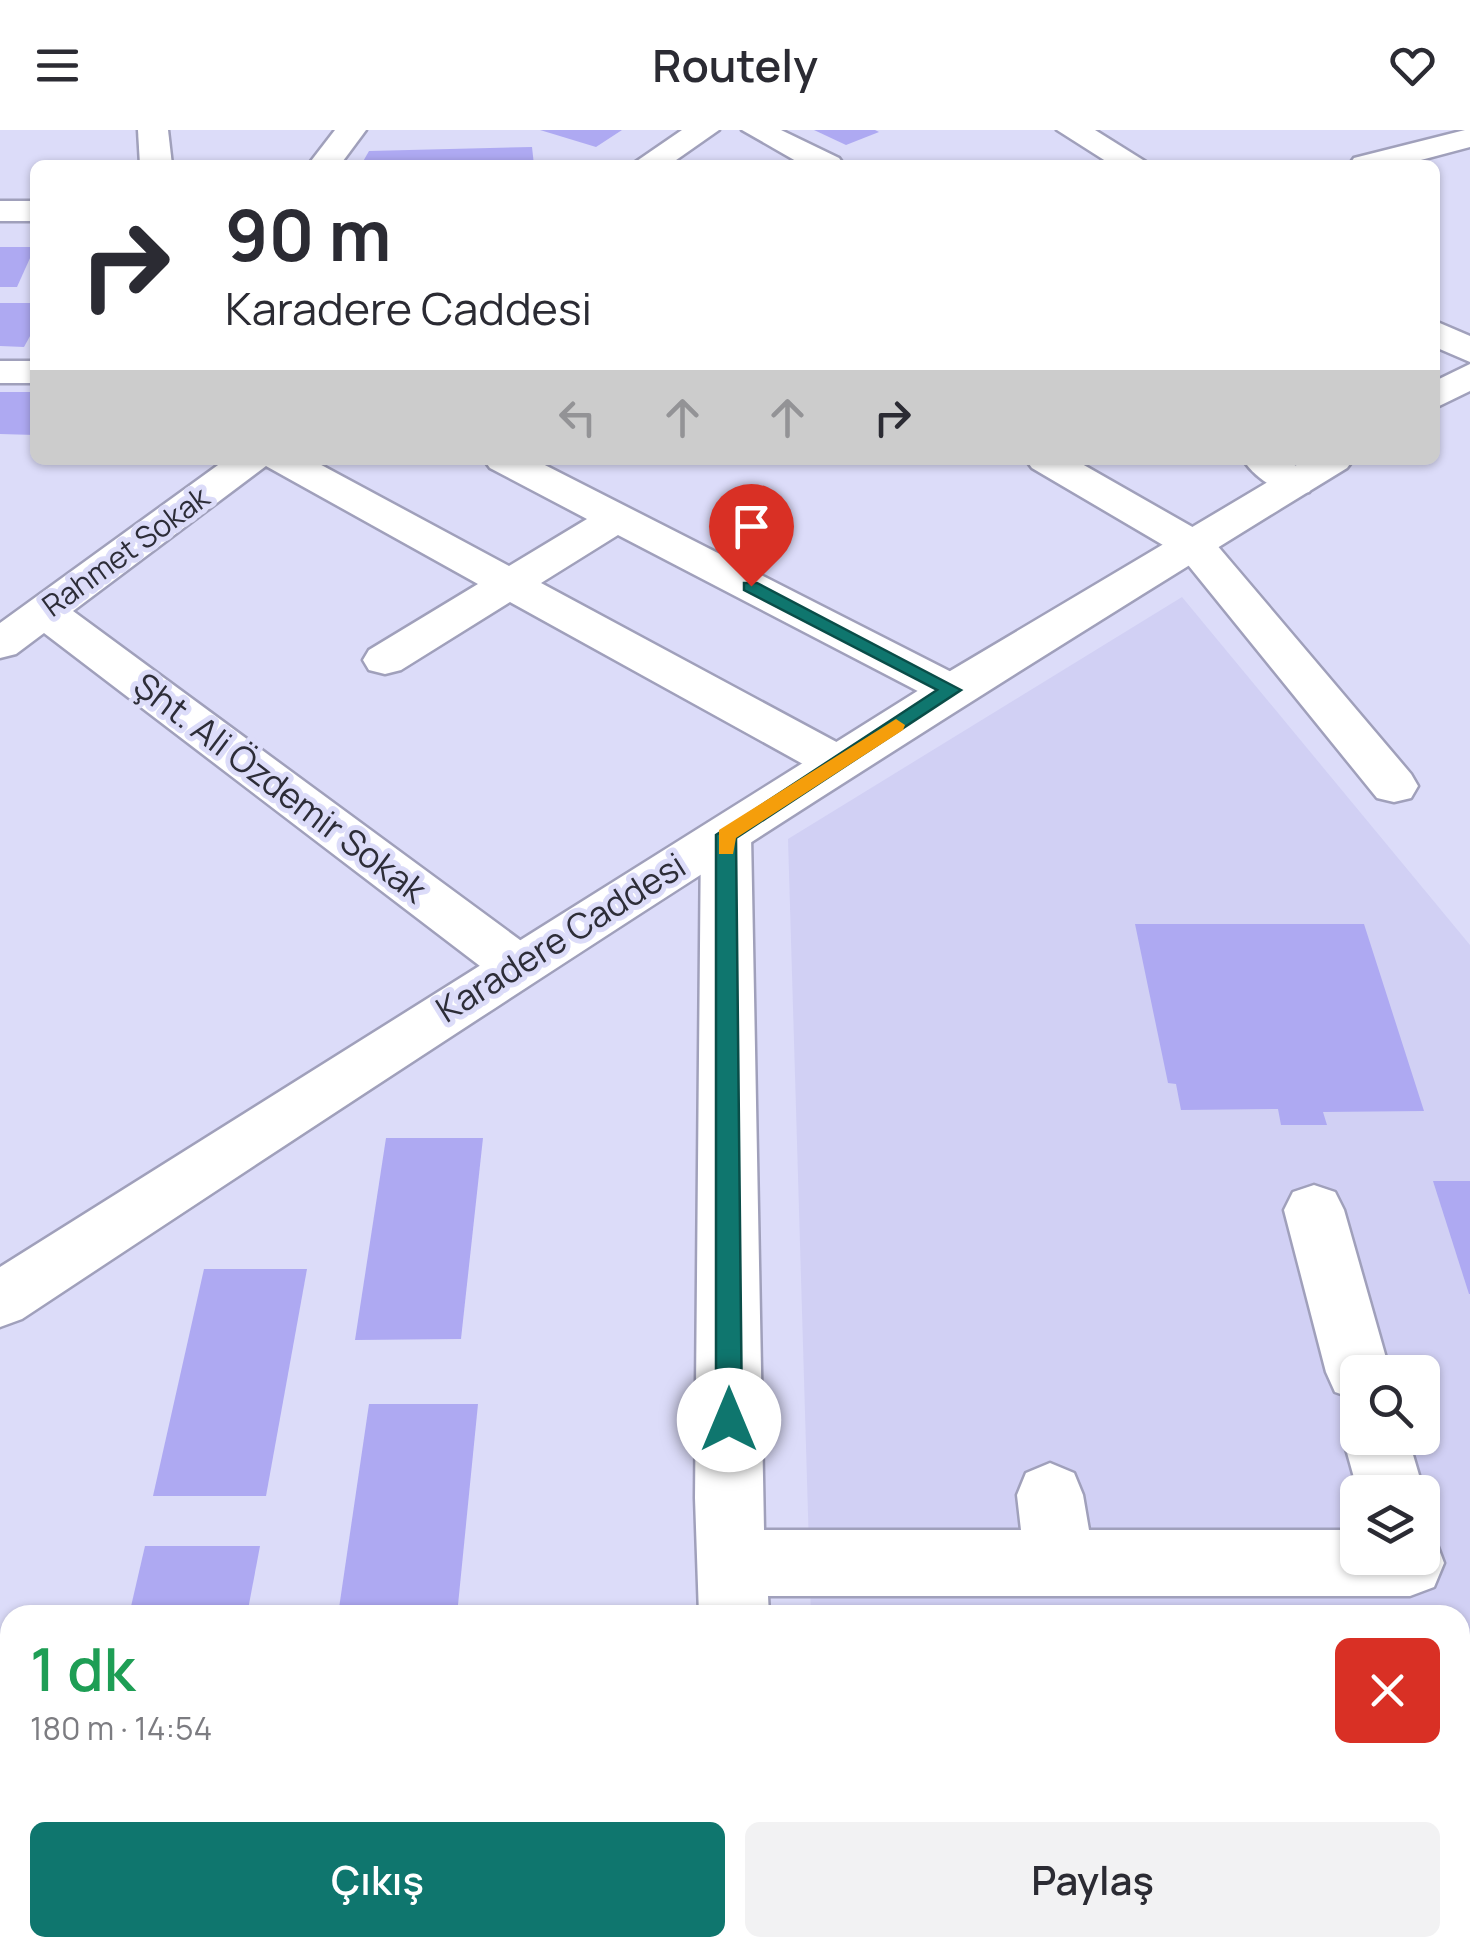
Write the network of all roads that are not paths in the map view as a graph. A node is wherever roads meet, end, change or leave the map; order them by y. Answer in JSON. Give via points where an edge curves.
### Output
{"nodes":[{"id":1,"x":153,"y":130,"type":"edge"},
{"id":2,"x":351,"y":130,"type":"edge"},
{"id":3,"x":704,"y":130,"type":"edge"},
{"id":4,"x":757,"y":130,"type":"edge"},
{"id":5,"x":1073,"y":130,"type":"edge"},
{"id":6,"x":1463,"y":130,"type":"edge"},
{"id":7,"x":1470,"y":136,"type":"edge"},
{"id":8,"x":156,"y":160,"type":"edge"},
{"id":9,"x":328,"y":160,"type":"edge"},
{"id":10,"x":654,"y":160,"type":"edge"},
{"id":11,"x":818,"y":160,"type":"edge"},
{"id":12,"x":1127,"y":160,"type":"edge"},
{"id":13,"x":1384,"y":160,"type":"edge"},
{"id":14,"x":0,"y":211,"type":"edge"},
{"id":15,"x":30,"y":212,"type":"edge"},
{"id":16,"x":1440,"y":335,"type":"edge"},
{"id":17,"x":1470,"y":351,"type":"edge"},
{"id":18,"x":0,"y":372,"type":"edge"},
{"id":19,"x":30,"y":372,"type":"edge"},
{"id":20,"x":1470,"y":376,"type":"edge"},
{"id":21,"x":1440,"y":394,"type":"edge"},
{"id":22,"x":244,"y":465,"type":"edge"},
{"id":23,"x":291,"y":465,"type":"edge"},
{"id":24,"x":514,"y":465,"type":"edge"},
{"id":25,"x":1055,"y":465,"type":"edge"},
{"id":26,"x":1297,"y":468,"type":"edge"},
{"id":27,"x":617,"y":518,"type":"junction"},
{"id":28,"x":1195,"y":546,"type":"junction"},
{"id":29,"x":509,"y":584,"type":"junction"},
{"id":30,"x":45,"y":612,"type":"junction"},
{"id":31,"x":0,"y":644,"type":"edge"},
{"id":32,"x":386,"y":660,"type":"dead end"},
{"id":33,"x":952,"y":690,"type":"junction"},
{"id":34,"x":838,"y":763,"type":"junction"},
{"id":35,"x":1394,"y":786,"type":"dead end"},
{"id":36,"x":726,"y":835,"type":"junction"},
{"id":37,"x":516,"y":965,"type":"junction"},
{"id":38,"x":1314,"y":1210,"type":"dead end"},
{"id":39,"x":0,"y":1300,"type":"edge"},
{"id":40,"x":1353,"y":1355,"type":"edge"},
{"id":41,"x":1050,"y":1495,"type":"dead end"},
{"id":42,"x":1059,"y":1563,"type":"junction"},
{"id":43,"x":1340,"y":1564,"type":"edge"},
{"id":44,"x":733,"y":1589,"type":"edge"}],
"edges":[{"from":1,"to":8,"type":"street"},
{"from":2,"to":9,"type":"street"},
{"from":3,"to":10,"type":"street"},
{"from":4,"to":11,"type":"street"},
{"from":5,"to":12,"type":"street"},
{"from":6,"to":7,"type":"street"},
{"from":7,"to":13,"type":"street"},
{"from":14,"to":15,"type":"street"},
{"from":16,"to":17,"type":"street"},
{"from":18,"to":19,"type":"street"},
{"from":20,"to":21,"type":"street"},
{"from":22,"to":30,"type":"street","name":"Rahmet Sokak"},
{"from":23,"to":29,"type":"street"},
{"from":24,"to":27,"type":"street"},
{"from":25,"to":28,"type":"street"},
{"from":26,"to":28,"type":"street","name":"Karadere Caddesi"},
{"from":27,"to":29,"type":"street"},
{"from":27,"to":33,"type":"street"},
{"from":28,"to":33,"type":"street","name":"Karadere Caddesi"},
{"from":28,"to":35,"type":"street"},
{"from":29,"to":32,"type":"street"},
{"from":29,"to":34,"type":"street"},
{"from":30,"to":31,"type":"street","name":"Rahmet Sokak"},
{"from":30,"to":37,"type":"street","name":"Şht. Ali Özdemir Sokak"},
{"from":33,"to":34,"type":"street","name":"Karadere Caddesi"},
{"from":34,"to":36,"type":"street","name":"Karadere Caddesi"},
{"from":36,"to":37,"type":"street","name":"Karadere Caddesi"},
{"from":36,"to":44,"type":"street"},
{"from":37,"to":39,"type":"street","name":"Karadere Caddesi"},
{"from":38,"to":40,"type":"street"},
{"from":41,"to":42,"type":"street"},
{"from":42,"to":43,"type":"street"},
{"from":42,"to":44,"type":"street"}]}
